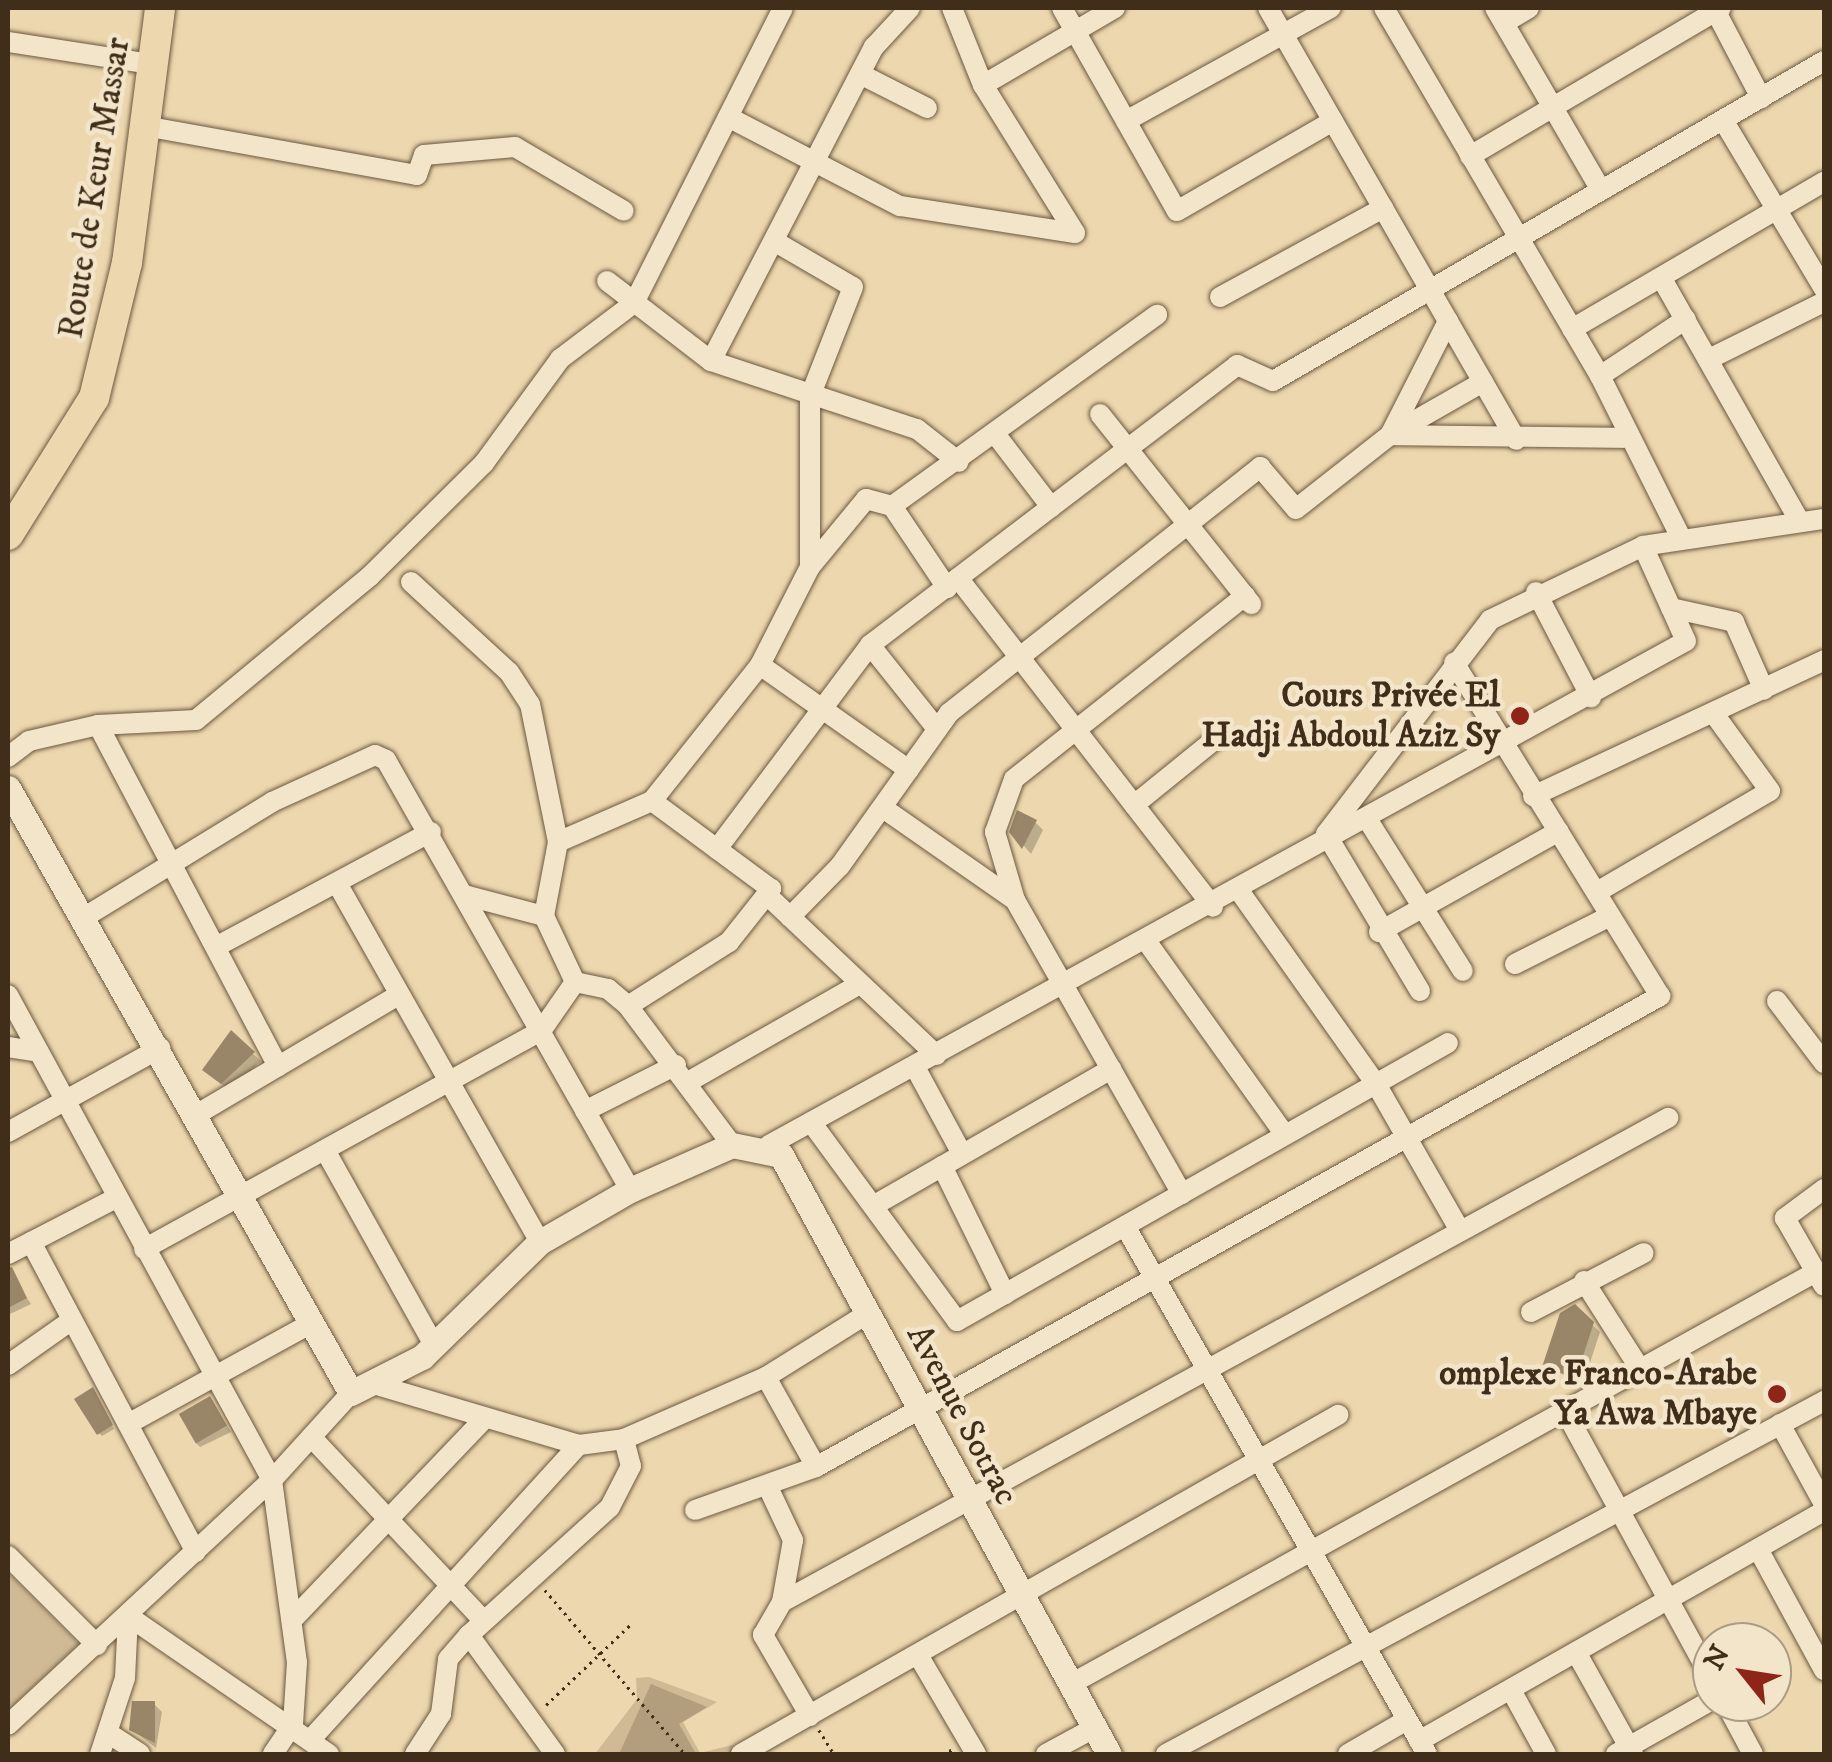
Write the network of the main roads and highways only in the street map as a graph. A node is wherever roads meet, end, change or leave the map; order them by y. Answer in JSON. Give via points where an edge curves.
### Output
{"nodes":[{"id":1,"x":160,"y":8,"type":"edge"},
{"id":2,"x":8,"y":534,"type":"edge"}],
"edges":[{"from":1,"to":2,"type":"main road","name":"Route de Keur Massar","via":[[150,127],[94,398]]}]}
